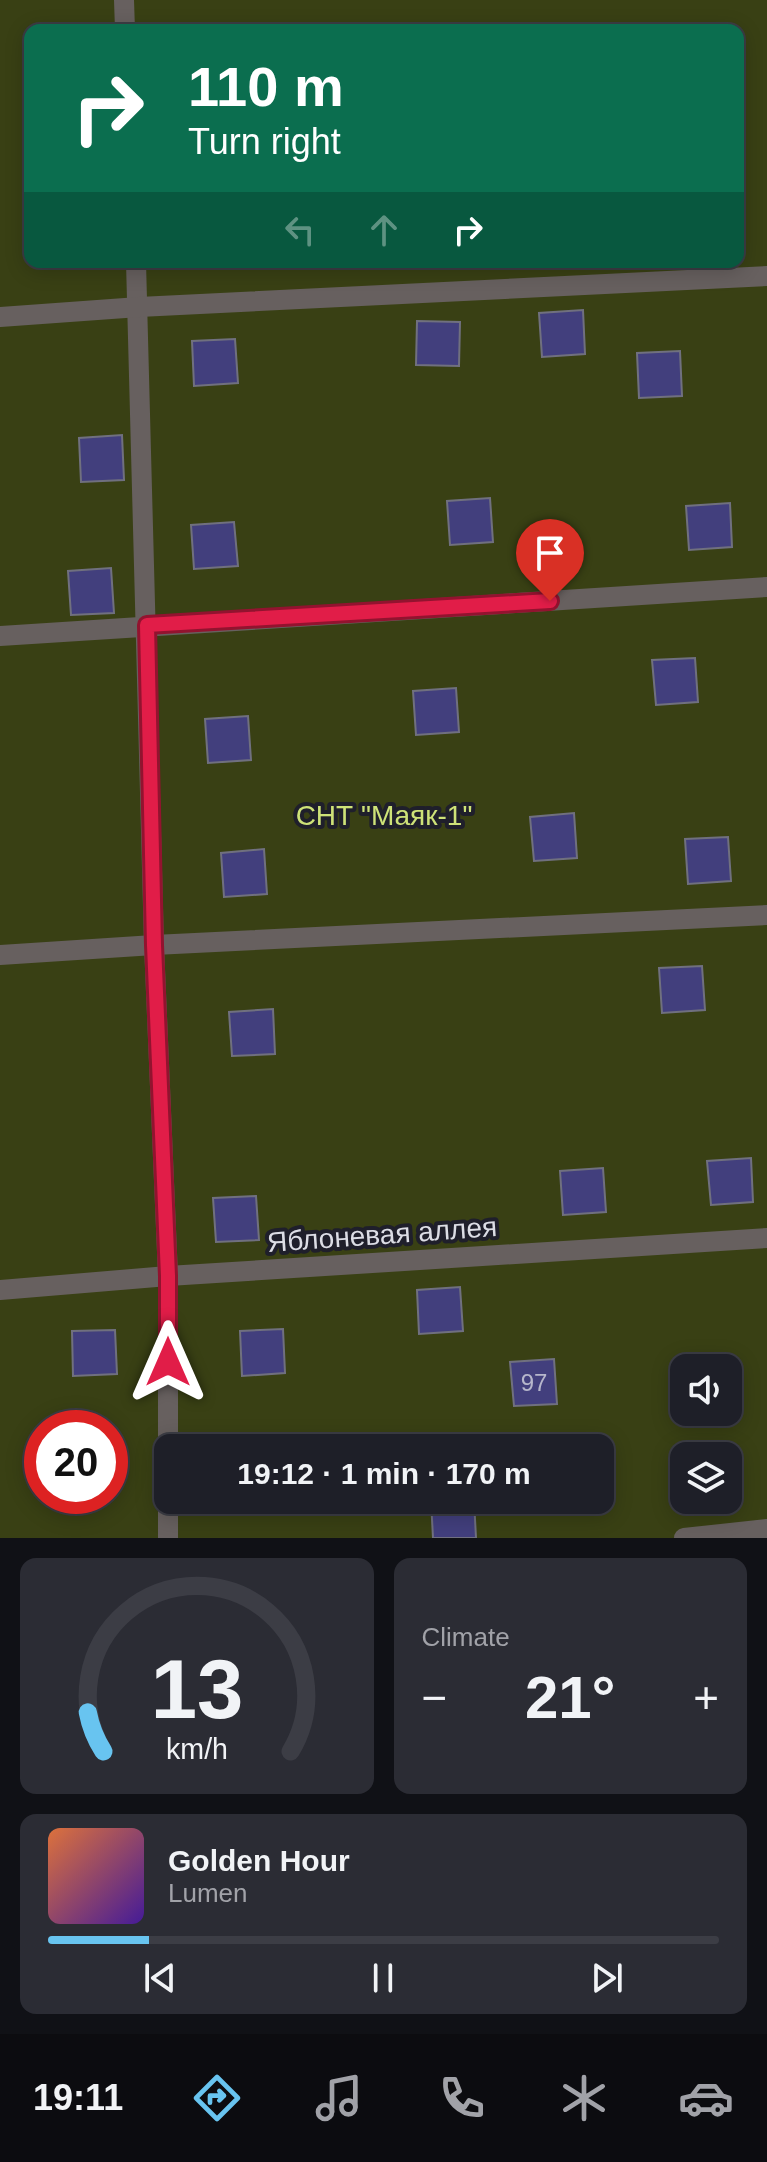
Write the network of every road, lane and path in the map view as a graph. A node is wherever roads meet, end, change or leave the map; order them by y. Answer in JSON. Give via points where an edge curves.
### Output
{"nodes":[{"id":1,"x":124,"y":0,"type":"edge"},
{"id":2,"x":125,"y":24,"type":"edge"},
{"id":3,"x":136,"y":268,"type":"edge"},
{"id":4,"x":767,"y":276,"type":"edge"},
{"id":5,"x":139,"y":307,"type":"junction"},
{"id":6,"x":0,"y":317,"type":"edge"},
{"id":7,"x":767,"y":587,"type":"edge"},
{"id":8,"x":147,"y":625,"type":"junction"},
{"id":9,"x":0,"y":636,"type":"edge"},
{"id":10,"x":767,"y":915,"type":"edge"},
{"id":11,"x":154,"y":945,"type":"junction"},
{"id":12,"x":0,"y":955,"type":"edge"},
{"id":13,"x":767,"y":1238,"type":"edge"},
{"id":14,"x":168,"y":1276,"type":"junction"},
{"id":15,"x":0,"y":1290,"type":"edge"},
{"id":16,"x":168,"y":1434,"type":"edge"},
{"id":17,"x":168,"y":1514,"type":"edge"},
{"id":18,"x":767,"y":1529,"type":"edge"},
{"id":19,"x":168,"y":1538,"type":"edge"},
{"id":20,"x":684,"y":1538,"type":"edge"}],
"edges":[{"from":1,"to":2,"type":"lane"},
{"from":3,"to":5,"type":"lane"},
{"from":4,"to":5,"type":"lane"},
{"from":5,"to":6,"type":"lane"},
{"from":5,"to":8,"type":"lane"},
{"from":7,"to":8,"type":"lane"},
{"from":8,"to":9,"type":"lane"},
{"from":8,"to":11,"type":"lane"},
{"from":10,"to":11,"type":"lane"},
{"from":11,"to":12,"type":"lane"},
{"from":11,"to":14,"type":"lane"},
{"from":13,"to":14,"type":"lane","name":"Яблоневая аллея"},
{"from":14,"to":15,"type":"lane","name":"Яблоневая аллея"},
{"from":14,"to":16,"type":"lane"},
{"from":17,"to":19,"type":"lane"},
{"from":18,"to":20,"type":"lane"}]}
